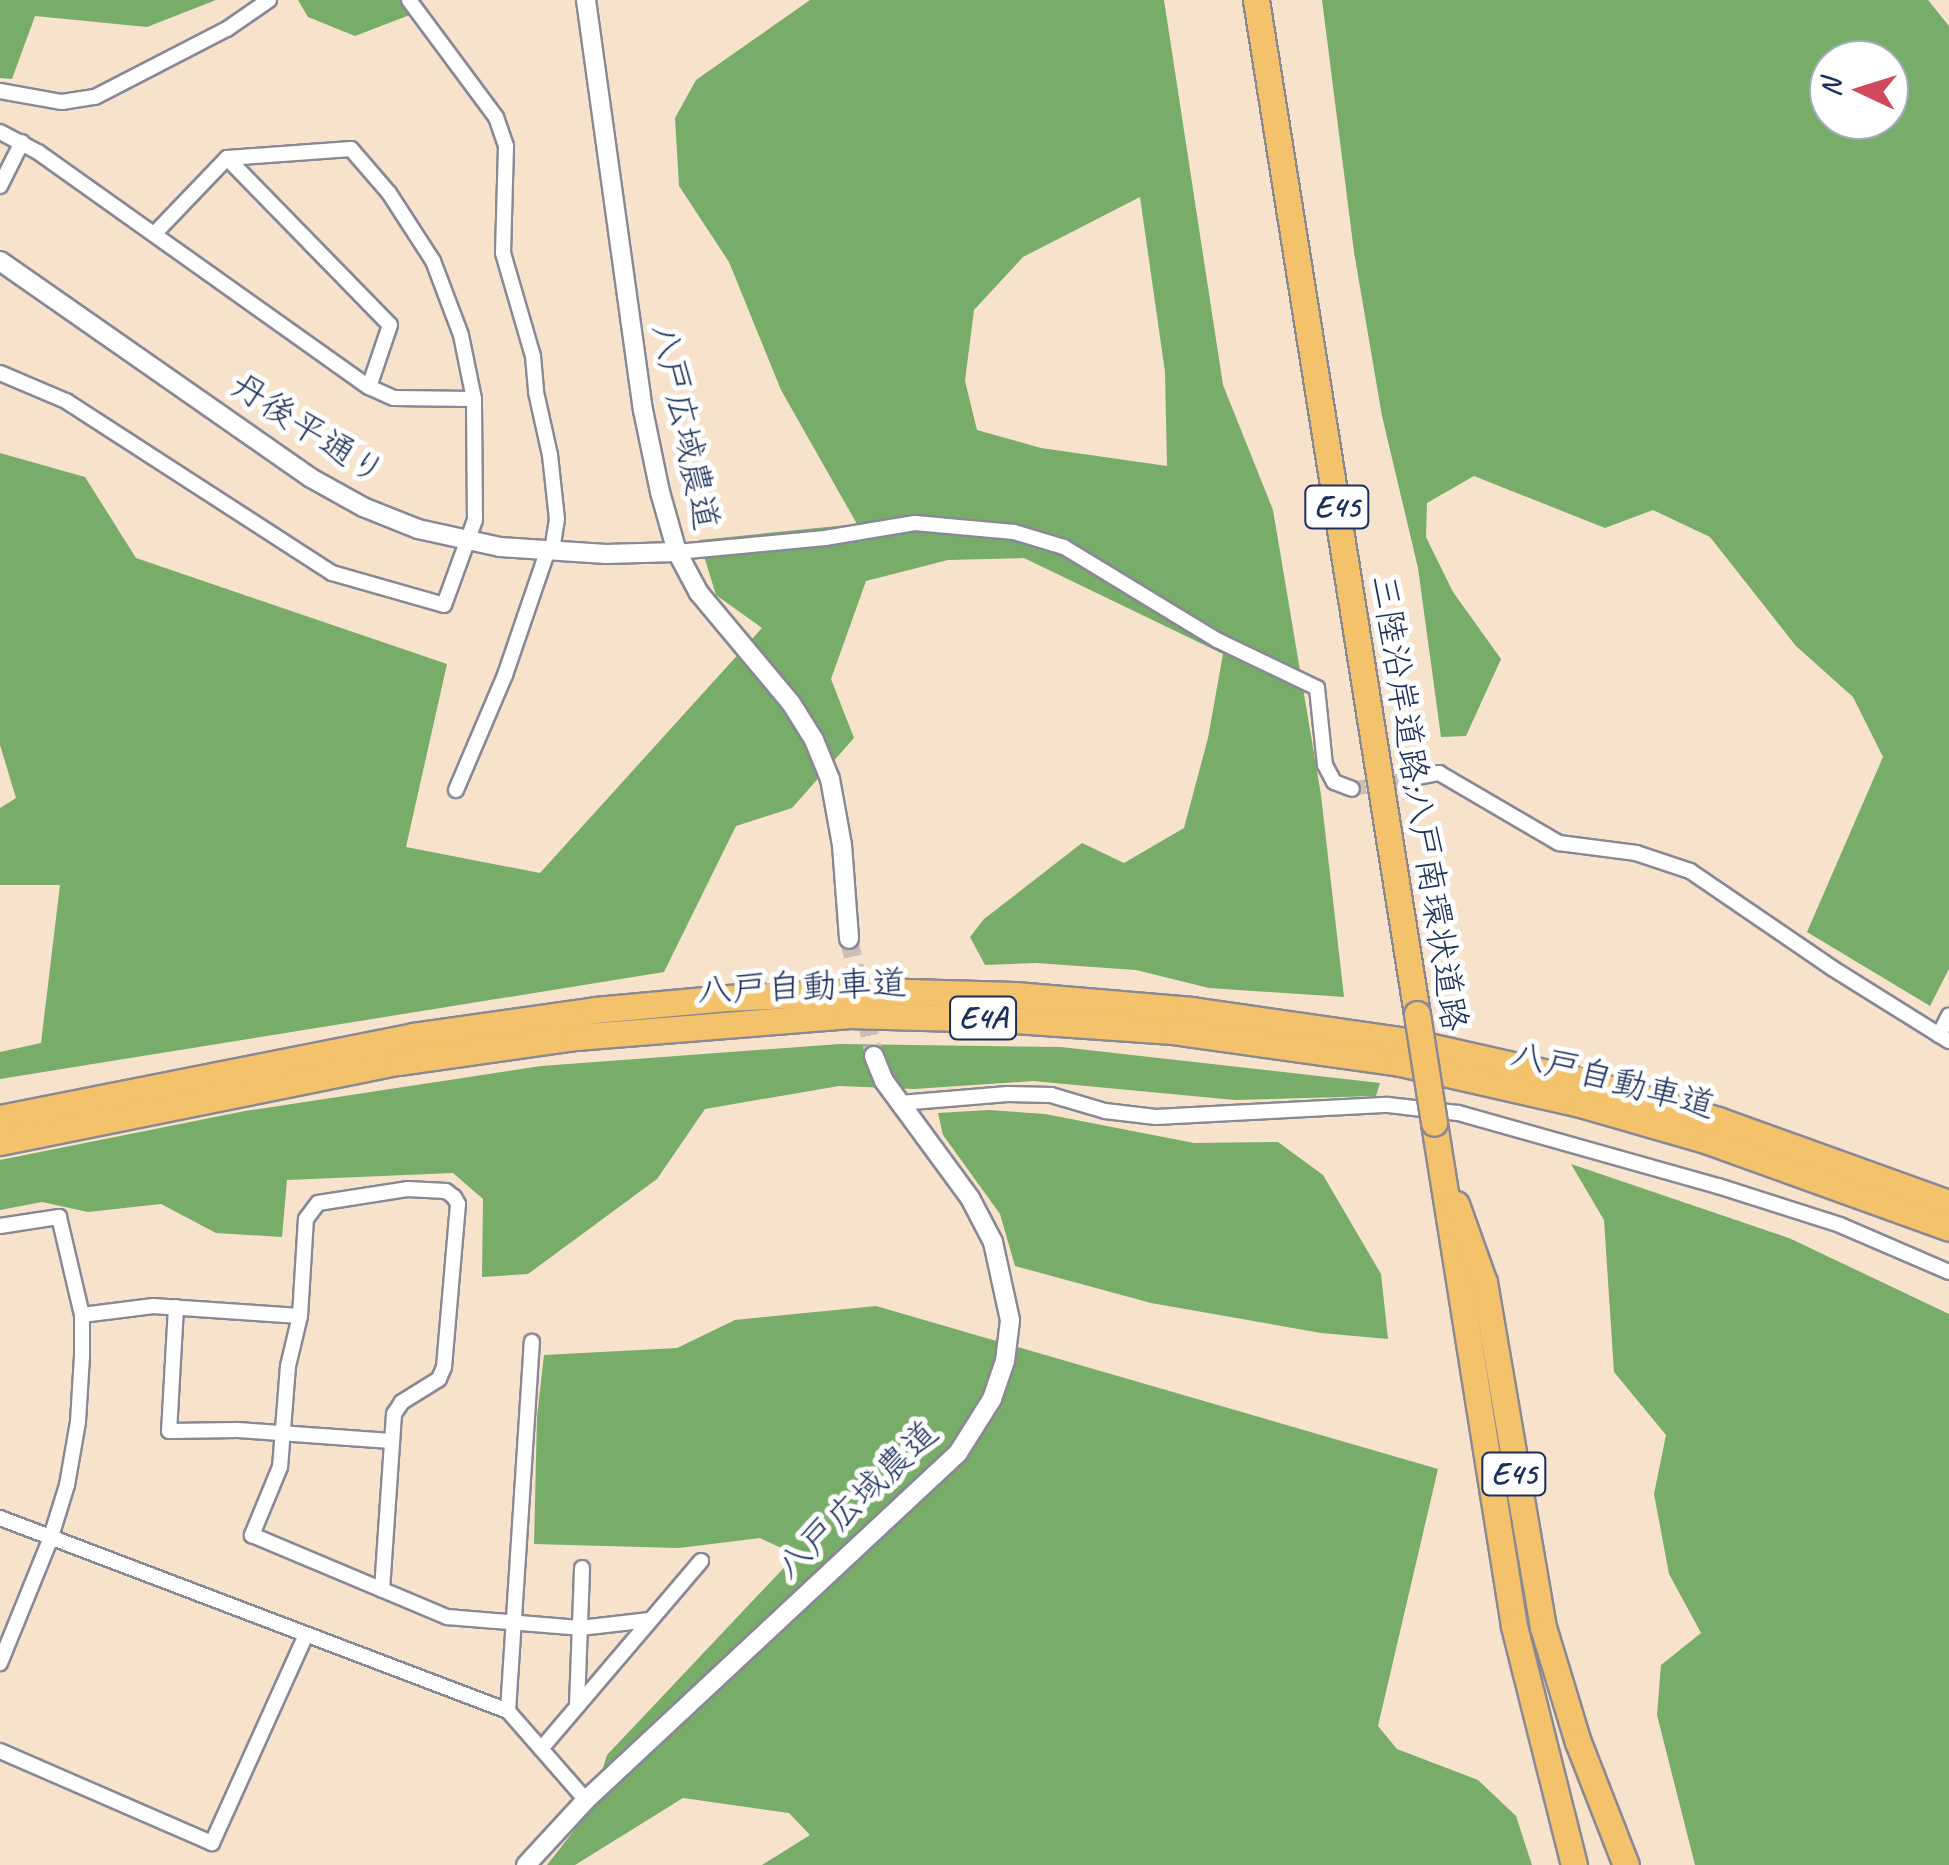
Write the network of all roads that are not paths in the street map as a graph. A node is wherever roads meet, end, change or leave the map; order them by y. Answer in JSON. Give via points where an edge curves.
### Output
{"nodes":[{"id":1,"x":269,"y":0,"type":"edge"},
{"id":2,"x":409,"y":0,"type":"edge"},
{"id":3,"x":586,"y":0,"type":"edge"},
{"id":4,"x":1256,"y":0,"type":"edge"},
{"id":5,"x":0,"y":92,"type":"edge"},
{"id":6,"x":0,"y":132,"type":"edge"},
{"id":7,"x":22,"y":142,"type":"junction"},
{"id":8,"x":227,"y":158,"type":"junction"},
{"id":9,"x":0,"y":186,"type":"edge"},
{"id":10,"x":154,"y":234,"type":"junction"},
{"id":11,"x":0,"y":262,"type":"edge"},
{"id":12,"x":0,"y":373,"type":"edge"},
{"id":13,"x":370,"y":387,"type":"junction"},
{"id":14,"x":474,"y":399,"type":"junction"},
{"id":15,"x":470,"y":542,"type":"junction"},
{"id":16,"x":549,"y":552,"type":"junction"},
{"id":17,"x":677,"y":552,"type":"junction"},
{"id":18,"x":1408,"y":779,"type":"tunnel mouth"},
{"id":19,"x":1352,"y":789,"type":"dead end"},
{"id":20,"x":456,"y":790,"type":"dead end"},
{"id":21,"x":850,"y":939,"type":"tunnel mouth"},
{"id":22,"x":1949,"y":1015,"type":"edge"},
{"id":23,"x":1944,"y":1038,"type":"edge"},
{"id":24,"x":874,"y":1056,"type":"tunnel mouth"},
{"id":25,"x":900,"y":1103,"type":"junction"},
{"id":26,"x":0,"y":1118,"type":"edge"},
{"id":27,"x":1435,"y":1133,"type":"junction"},
{"id":28,"x":0,"y":1142,"type":"edge"},
{"id":29,"x":1949,"y":1204,"type":"edge"},
{"id":30,"x":0,"y":1226,"type":"edge"},
{"id":31,"x":1949,"y":1228,"type":"edge"},
{"id":32,"x":1949,"y":1272,"type":"edge"},
{"id":33,"x":176,"y":1307,"type":"junction"},
{"id":34,"x":82,"y":1315,"type":"junction"},
{"id":35,"x":300,"y":1316,"type":"junction"},
{"id":36,"x":532,"y":1342,"type":"dead end"},
{"id":37,"x":283,"y":1434,"type":"junction"},
{"id":38,"x":392,"y":1440,"type":"junction"},
{"id":39,"x":0,"y":1518,"type":"edge"},
{"id":40,"x":50,"y":1540,"type":"junction"},
{"id":41,"x":700,"y":1560,"type":"dead end"},
{"id":42,"x":582,"y":1568,"type":"dead end"},
{"id":43,"x":382,"y":1590,"type":"junction"},
{"id":44,"x":650,"y":1620,"type":"junction"},
{"id":45,"x":515,"y":1623,"type":"junction"},
{"id":46,"x":580,"y":1628,"type":"junction"},
{"id":47,"x":6,"y":1635,"type":"edge"},
{"id":48,"x":306,"y":1637,"type":"junction"},
{"id":49,"x":0,"y":1663,"type":"edge"},
{"id":50,"x":576,"y":1706,"type":"junction"},
{"id":51,"x":508,"y":1711,"type":"junction"},
{"id":52,"x":541,"y":1749,"type":"junction"},
{"id":53,"x":0,"y":1751,"type":"edge"},
{"id":54,"x":586,"y":1800,"type":"junction"},
{"id":55,"x":526,"y":1865,"type":"edge"},
{"id":56,"x":1575,"y":1865,"type":"edge"},
{"id":57,"x":1629,"y":1865,"type":"edge"}],
"edges":[{"from":1,"to":5,"type":"street","via":[[95,97],[62,102]]},
{"from":2,"to":16,"type":"street","via":[[496,118],[506,146],[503,253],[533,356],[550,455],[557,519]]},
{"from":3,"to":17,"type":"street","name":"八戸広域農道","via":[[643,410]]},
{"from":4,"to":27,"type":"highway","name":"三陸沿岸道路;八戸南環状道路","number":"E45","bridge":true},
{"from":6,"to":7,"type":"street"},
{"from":7,"to":9,"type":"street"},
{"from":7,"to":10,"type":"street"},
{"from":8,"to":10,"type":"street"},
{"from":8,"to":13,"type":"street","via":[[390,326]]},
{"from":8,"to":14,"type":"street","via":[[351,149],[432,260],[461,334]]},
{"from":10,"to":13,"type":"street"},
{"from":11,"to":15,"type":"street","name":"丹後平通り","via":[[311,478],[363,507]]},
{"from":12,"to":15,"type":"street","via":[[66,401],[332,573],[444,605]]},
{"from":13,"to":14,"type":"street","via":[[394,398]]},
{"from":14,"to":15,"type":"street"},
{"from":15,"to":16,"type":"street","name":"丹後平通り"},
{"from":16,"to":17,"type":"street","name":"丹後平通り"},
{"from":16,"to":20,"type":"street"},
{"from":17,"to":19,"type":"street","via":[[915,523],[1014,532],[1064,547],[1217,640],[1317,688],[1325,765],[1334,782]]},
{"from":17,"to":21,"type":"street","name":"八戸広域農道","via":[[699,593],[814,740],[830,780],[842,846]]},
{"from":18,"to":23,"type":"street","via":[[1439,774],[1559,843],[1636,853],[1690,870]]},
{"from":22,"to":23,"type":"street"},
{"from":24,"to":25,"type":"street","name":"八戸広域農道"},
{"from":25,"to":32,"type":"street","via":[[1037,1094],[1156,1117],[1388,1105],[1458,1113],[1840,1225]]},
{"from":25,"to":54,"type":"street","name":"八戸広域農道","via":[[970,1198],[993,1242],[1010,1320],[1006,1361],[992,1399],[958,1453]]},
{"from":26,"to":29,"type":"highway","name":"八戸自動車道","number":"E4A","via":[[413,1036],[595,1010],[876,992],[1015,996],[1192,1010],[1406,1041],[1718,1120]]},
{"from":27,"to":56,"type":"highway","name":"三陸沿岸道路;八戸南環状道路","number":"E45","via":[[1508,1593]]},
{"from":27,"to":57,"type":"highway","name":"三陸沿岸道路;八戸南環状道路","number":"E45","via":[[1484,1282],[1543,1627]]},
{"from":28,"to":31,"type":"highway","name":"八戸自動車道","number":"E4A","via":[[398,1062],[576,1037],[847,1015],[1000,1019],[1173,1031],[1400,1063],[1708,1141]]},
{"from":30,"to":34,"type":"street","via":[[59,1217]]},
{"from":33,"to":34,"type":"street"},
{"from":33,"to":35,"type":"street"},
{"from":33,"to":37,"type":"street","via":[[169,1431]]},
{"from":34,"to":40,"type":"street","via":[[74,1449]]},
{"from":35,"to":37,"type":"street"},
{"from":35,"to":38,"type":"street","via":[[312,1208],[406,1189],[454,1197],[444,1368],[439,1379],[402,1402]]},
{"from":36,"to":45,"type":"street"},
{"from":37,"to":38,"type":"street"},
{"from":37,"to":43,"type":"street","via":[[280,1467],[252,1535]]},
{"from":38,"to":43,"type":"street"},
{"from":39,"to":40,"type":"street"},
{"from":40,"to":47,"type":"street"},
{"from":40,"to":48,"type":"street"},
{"from":41,"to":44,"type":"street"},
{"from":42,"to":46,"type":"street"},
{"from":43,"to":45,"type":"street","via":[[447,1617]]},
{"from":44,"to":46,"type":"street"},
{"from":44,"to":50,"type":"street"},
{"from":45,"to":46,"type":"street"},
{"from":45,"to":51,"type":"street"},
{"from":46,"to":50,"type":"street"},
{"from":47,"to":49,"type":"street"},
{"from":48,"to":51,"type":"street"},
{"from":48,"to":53,"type":"street","via":[[212,1844]]},
{"from":50,"to":52,"type":"street"},
{"from":51,"to":52,"type":"street"},
{"from":52,"to":54,"type":"street"},
{"from":54,"to":55,"type":"street","name":"八戸広域農道"}]}
